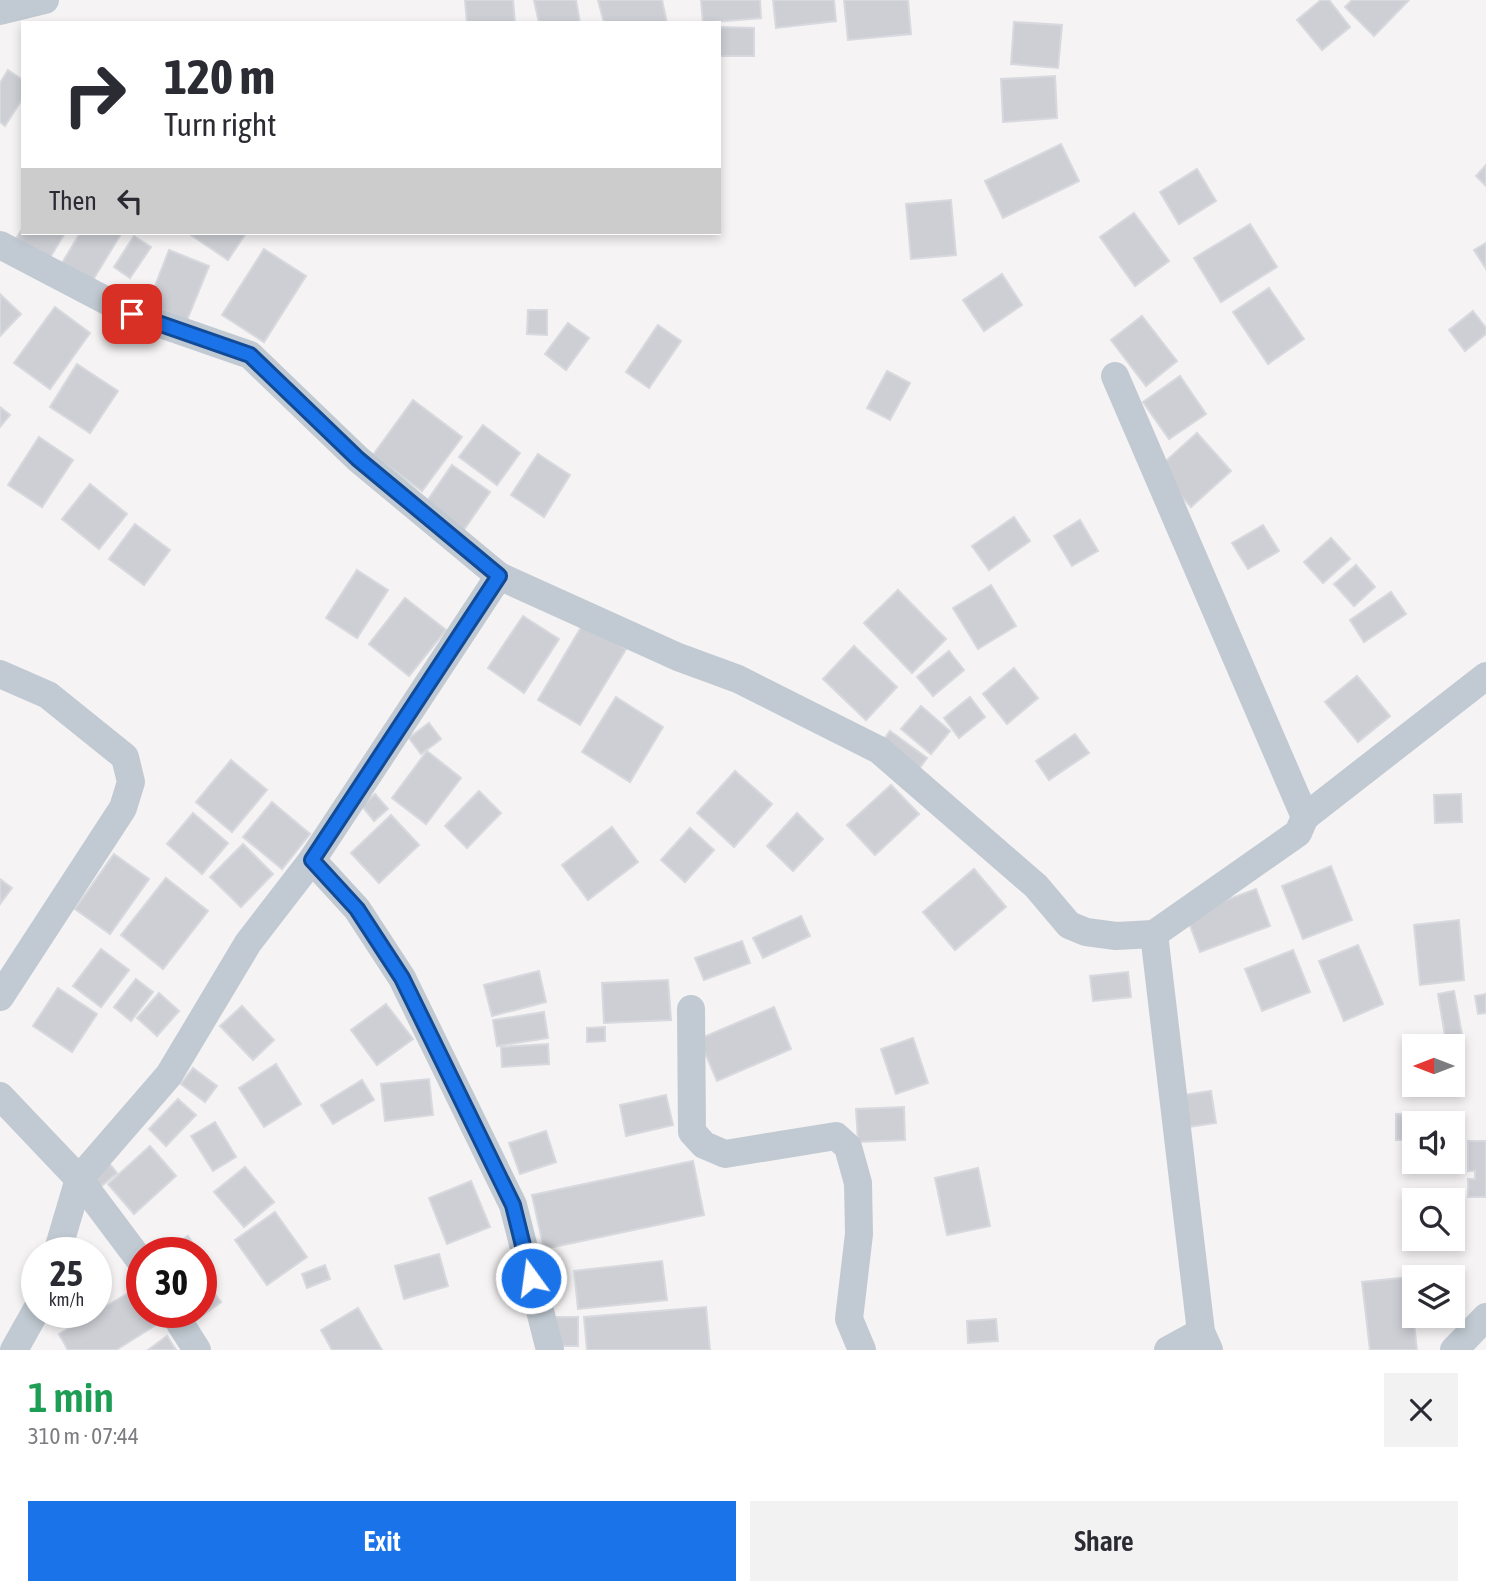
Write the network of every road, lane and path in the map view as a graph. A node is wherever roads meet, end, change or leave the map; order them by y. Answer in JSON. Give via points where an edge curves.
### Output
{"nodes":[{"id":1,"x":45,"y":0,"type":"edge"},
{"id":2,"x":0,"y":11,"type":"edge"},
{"id":3,"x":0,"y":245,"type":"edge"},
{"id":4,"x":1115,"y":376,"type":"dead end"},
{"id":5,"x":499,"y":576,"type":"junction"},
{"id":6,"x":0,"y":674,"type":"edge"},
{"id":7,"x":1486,"y":676,"type":"edge"},
{"id":8,"x":1305,"y":817,"type":"junction"},
{"id":9,"x":312,"y":860,"type":"junction"},
{"id":10,"x":1154,"y":934,"type":"junction"},
{"id":11,"x":0,"y":997,"type":"edge"},
{"id":12,"x":691,"y":1009,"type":"dead end"},
{"id":13,"x":0,"y":1097,"type":"edge"},
{"id":14,"x":79,"y":1179,"type":"junction"},
{"id":15,"x":63,"y":1237,"type":"edge"},
{"id":16,"x":126,"y":1242,"type":"edge"},
{"id":17,"x":1486,"y":1317,"type":"edge"},
{"id":18,"x":26,"y":1328,"type":"edge"},
{"id":19,"x":183,"y":1328,"type":"edge"},
{"id":20,"x":1205,"y":1341,"type":"edge"},
{"id":21,"x":14,"y":1350,"type":"edge"},
{"id":22,"x":197,"y":1350,"type":"edge"},
{"id":23,"x":550,"y":1350,"type":"edge"},
{"id":24,"x":862,"y":1350,"type":"edge"},
{"id":25,"x":1168,"y":1350,"type":"edge"},
{"id":26,"x":1454,"y":1350,"type":"edge"}],
"edges":[{"from":1,"to":2,"type":"street"},
{"from":3,"to":5,"type":"street","via":[[132,314],[250,355],[358,459]]},
{"from":4,"to":8,"type":"street"},
{"from":5,"to":9,"type":"street"},
{"from":5,"to":10,"type":"street","via":[[678,657],[738,679],[879,750],[1036,886],[1069,925],[1116,936]]},
{"from":6,"to":11,"type":"street","via":[[48,695],[103,737],[125,757],[131,782],[123,808]]},
{"from":7,"to":8,"type":"street"},
{"from":8,"to":10,"type":"street","via":[[1298,833]]},
{"from":9,"to":14,"type":"street","via":[[248,943],[169,1075]]},
{"from":9,"to":23,"type":"street","via":[[357,909],[402,978],[513,1205]]},
{"from":10,"to":20,"type":"street"},
{"from":12,"to":24,"type":"street","via":[[692,1132],[704,1145],[725,1154],[836,1136],[848,1147],[858,1183],[859,1234],[849,1319]]},
{"from":13,"to":14,"type":"street"},
{"from":14,"to":15,"type":"street"},
{"from":14,"to":16,"type":"street"},
{"from":17,"to":26,"type":"street"},
{"from":18,"to":21,"type":"street"},
{"from":19,"to":22,"type":"street"},
{"from":20,"to":25,"type":"street"}]}
